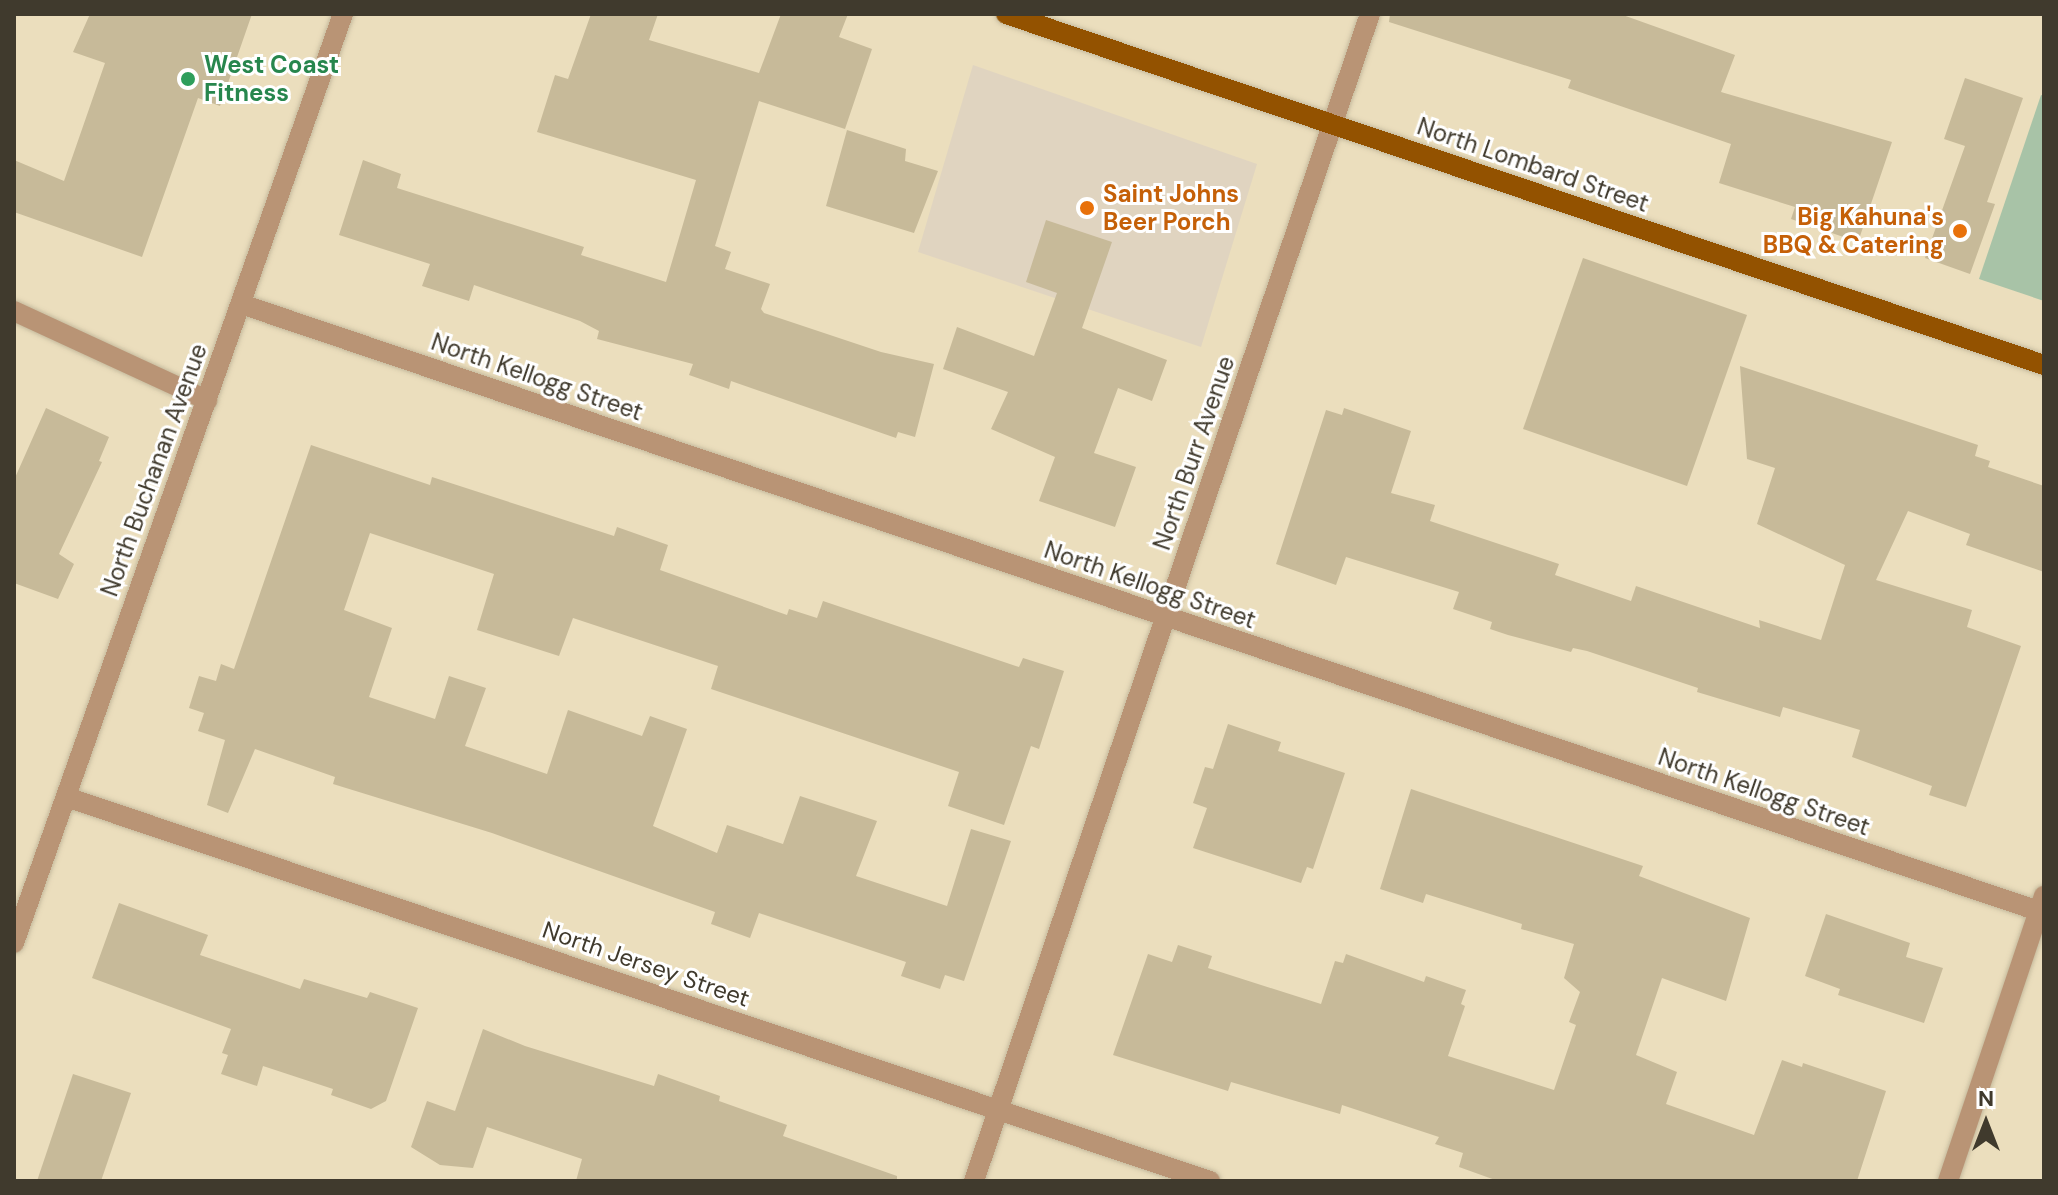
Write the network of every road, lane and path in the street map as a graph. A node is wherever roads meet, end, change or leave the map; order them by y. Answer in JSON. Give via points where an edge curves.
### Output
{"nodes":[{"id":1,"x":343,"y":14,"type":"edge"},
{"id":2,"x":1006,"y":14,"type":"edge"},
{"id":3,"x":1370,"y":14,"type":"edge"},
{"id":4,"x":1332,"y":124,"type":"junction"},
{"id":5,"x":241,"y":304,"type":"junction"},
{"id":6,"x":14,"y":311,"type":"edge"},
{"id":7,"x":2044,"y":365,"type":"edge"},
{"id":8,"x":207,"y":400,"type":"junction"},
{"id":9,"x":1166,"y":618,"type":"junction"},
{"id":10,"x":66,"y":797,"type":"junction"},
{"id":11,"x":23,"y":888,"type":"edge"},
{"id":12,"x":2042,"y":907,"type":"edge"},
{"id":13,"x":14,"y":943,"type":"edge"},
{"id":14,"x":998,"y":1109,"type":"junction"},
{"id":15,"x":974,"y":1181,"type":"edge"},
{"id":16,"x":1210,"y":1181,"type":"edge"},
{"id":17,"x":1948,"y":1181,"type":"edge"}],
"edges":[{"from":1,"to":5,"type":"street","name":"North Buchanan Avenue"},
{"from":2,"to":4,"type":"main road","name":"North Lombard Street"},
{"from":3,"to":4,"type":"street","name":"North Burr Avenue"},
{"from":4,"to":7,"type":"main road","name":"North Lombard Street"},
{"from":4,"to":9,"type":"street","name":"North Burr Avenue"},
{"from":5,"to":8,"type":"street","name":"North Buchanan Avenue"},
{"from":5,"to":9,"type":"street","name":"North Kellogg Street"},
{"from":6,"to":8,"type":"street"},
{"from":8,"to":10,"type":"street","name":"North Buchanan Avenue"},
{"from":9,"to":12,"type":"street","name":"North Kellogg Street"},
{"from":9,"to":14,"type":"street","name":"North Burr Avenue"},
{"from":10,"to":11,"type":"street","name":"North Buchanan Avenue"},
{"from":10,"to":14,"type":"street","name":"North Jersey Street"},
{"from":11,"to":13,"type":"street","name":"North Buchanan Avenue"},
{"from":12,"to":17,"type":"street"},
{"from":14,"to":15,"type":"street","name":"North Burr Avenue"},
{"from":14,"to":16,"type":"street","name":"North Jersey Street"}]}
